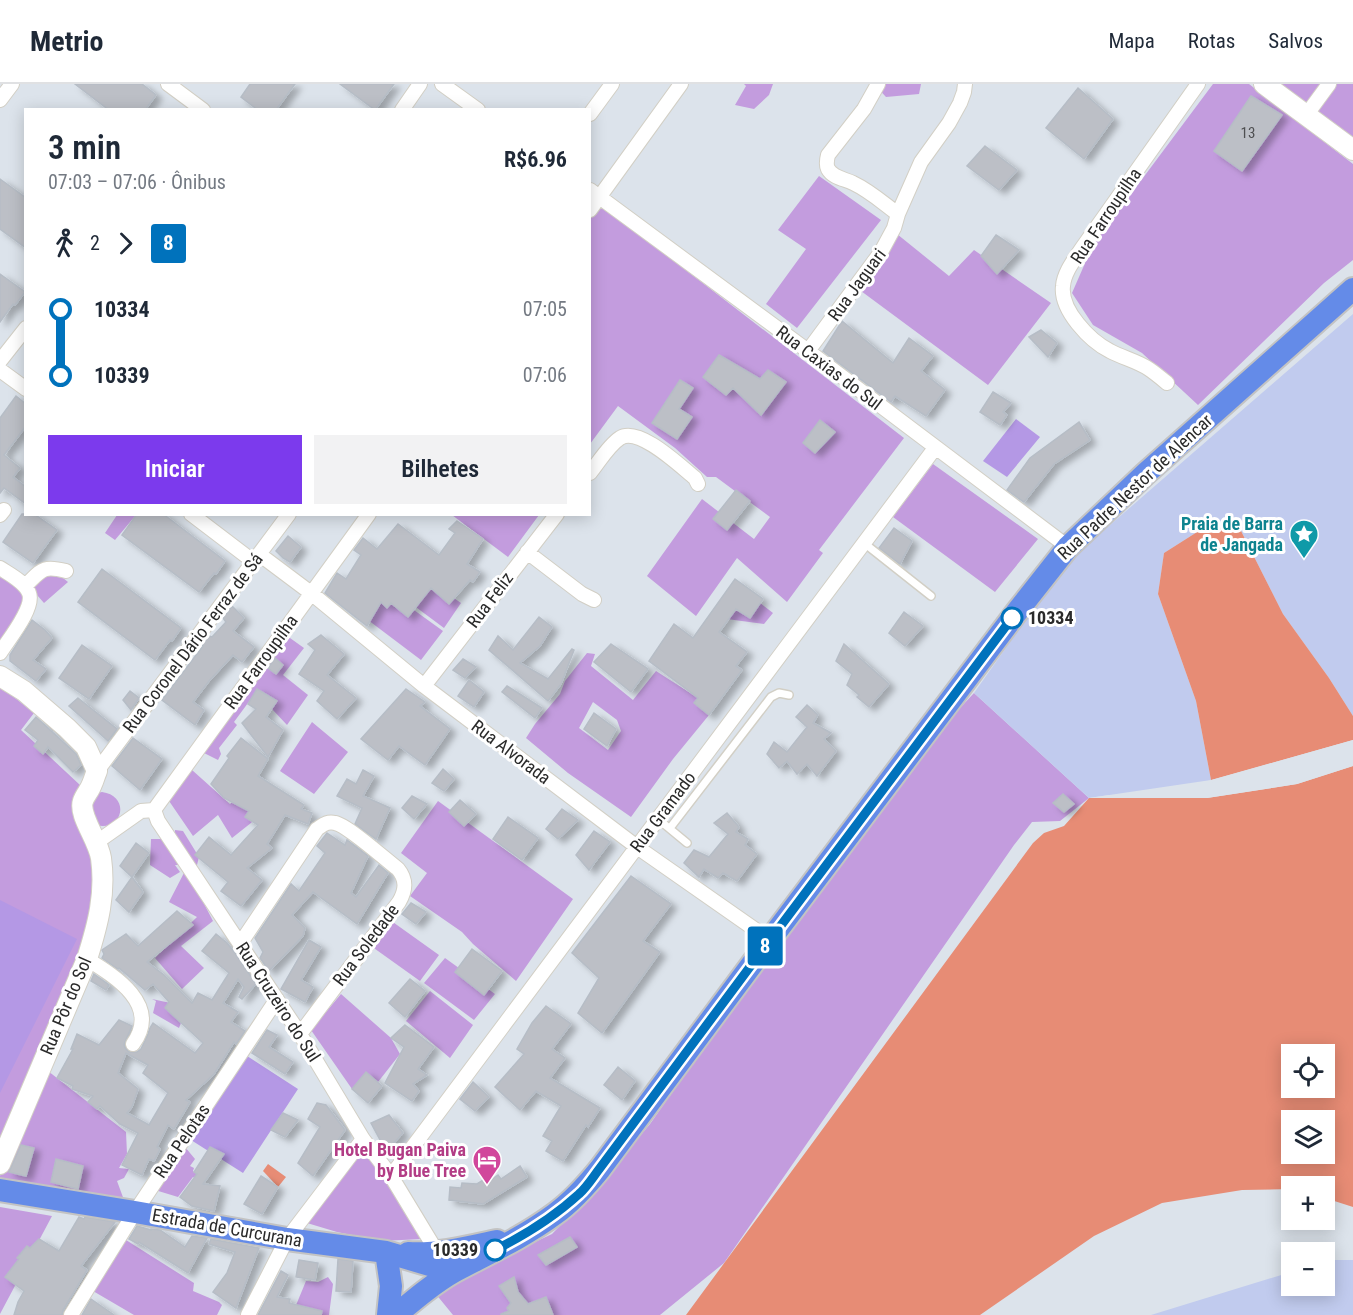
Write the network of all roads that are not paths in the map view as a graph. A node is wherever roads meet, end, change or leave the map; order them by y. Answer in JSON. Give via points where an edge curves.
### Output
{"nodes":[{"id":1,"x":12,"y":84,"type":"edge"},
{"id":2,"x":168,"y":84,"type":"edge"},
{"id":3,"x":420,"y":84,"type":"edge"},
{"id":4,"x":442,"y":84,"type":"edge"},
{"id":5,"x":612,"y":84,"type":"edge"},
{"id":6,"x":681,"y":84,"type":"edge"},
{"id":7,"x":878,"y":84,"type":"edge"},
{"id":8,"x":964,"y":84,"type":"edge"},
{"id":9,"x":1198,"y":84,"type":"edge"},
{"id":10,"x":1264,"y":84,"type":"edge"},
{"id":11,"x":1329,"y":84,"type":"edge"},
{"id":12,"x":0,"y":100,"type":"edge"},
{"id":13,"x":198,"y":108,"type":"edge"},
{"id":14,"x":403,"y":108,"type":"edge"},
{"id":15,"x":475,"y":108,"type":"edge"},
{"id":16,"x":591,"y":113,"type":"edge"},
{"id":17,"x":1307,"y":114,"type":"junction"},
{"id":18,"x":1353,"y":150,"type":"edge"},
{"id":19,"x":594,"y":194,"type":"edge"},
{"id":20,"x":898,"y":214,"type":"junction"},
{"id":21,"x":1353,"y":289,"type":"edge"},
{"id":22,"x":24,"y":331,"type":"edge"},
{"id":23,"x":808,"y":351,"type":"junction"},
{"id":24,"x":0,"y":361,"type":"edge"},
{"id":25,"x":0,"y":370,"type":"edge"},
{"id":26,"x":1167,"y":383,"type":"dead end"},
{"id":27,"x":24,"y":388,"type":"edge"},
{"id":28,"x":935,"y":448,"type":"junction"},
{"id":29,"x":591,"y":472,"type":"edge"},
{"id":30,"x":698,"y":484,"type":"dead end"},
{"id":31,"x":194,"y":516,"type":"edge"},
{"id":32,"x":288,"y":516,"type":"edge"},
{"id":33,"x":368,"y":516,"type":"edge"},
{"id":34,"x":555,"y":516,"type":"edge"},
{"id":35,"x":864,"y":543,"type":"junction"},
{"id":36,"x":1068,"y":547,"type":"junction"},
{"id":37,"x":527,"y":552,"type":"junction"},
{"id":38,"x":257,"y":558,"type":"junction"},
{"id":39,"x":0,"y":568,"type":"edge"},
{"id":40,"x":66,"y":571,"type":"dead end"},
{"id":41,"x":25,"y":586,"type":"junction"},
{"id":42,"x":311,"y":593,"type":"junction"},
{"id":43,"x":931,"y":596,"type":"dead end"},
{"id":44,"x":594,"y":600,"type":"dead end"},
{"id":45,"x":0,"y":653,"type":"edge"},
{"id":46,"x":0,"y":676,"type":"edge"},
{"id":47,"x":424,"y":686,"type":"junction"},
{"id":48,"x":789,"y":695,"type":"dead end"},
{"id":49,"x":97,"y":771,"type":"junction"},
{"id":50,"x":154,"y":810,"type":"junction"},
{"id":51,"x":658,"y":819,"type":"junction"},
{"id":52,"x":670,"y":828,"type":"junction"},
{"id":53,"x":97,"y":842,"type":"junction"},
{"id":54,"x":687,"y":843,"type":"dead end"},
{"id":55,"x":637,"y":847,"type":"junction"},
{"id":56,"x":770,"y":940,"type":"junction"},
{"id":57,"x":240,"y":944,"type":"junction"},
{"id":58,"x":87,"y":959,"type":"junction"},
{"id":59,"x":277,"y":999,"type":"junction"},
{"id":60,"x":300,"y":1034,"type":"junction"},
{"id":61,"x":133,"y":1044,"type":"dead end"},
{"id":62,"x":363,"y":1139,"type":"junction"},
{"id":63,"x":0,"y":1164,"type":"edge"},
{"id":64,"x":391,"y":1176,"type":"junction"},
{"id":65,"x":0,"y":1190,"type":"edge"},
{"id":66,"x":135,"y":1212,"type":"junction"},
{"id":67,"x":528,"y":1232,"type":"junction"},
{"id":68,"x":287,"y":1239,"type":"junction"},
{"id":69,"x":386,"y":1252,"type":"junction"},
{"id":70,"x":437,"y":1252,"type":"junction"},
{"id":71,"x":453,"y":1272,"type":"junction"},
{"id":72,"x":70,"y":1315,"type":"edge"},
{"id":73,"x":248,"y":1315,"type":"edge"},
{"id":74,"x":388,"y":1315,"type":"edge"},
{"id":75,"x":396,"y":1315,"type":"edge"}],
"edges":[{"from":1,"to":12,"type":"street"},
{"from":2,"to":13,"type":"street"},
{"from":3,"to":14,"type":"street"},
{"from":4,"to":15,"type":"street"},
{"from":5,"to":16,"type":"street"},
{"from":6,"to":19,"type":"street"},
{"from":7,"to":20,"type":"street","via":[[826,161],[828,170],[836,176],[866,190]]},
{"from":8,"to":20,"type":"street","name":"Rua Jaguari","via":[[960,103],[921,162]]},
{"from":9,"to":26,"type":"street","name":"Rua Farroupilha","via":[[1082,248],[1063,286],[1065,303],[1094,340],[1148,368]]},
{"from":10,"to":17,"type":"main road"},
{"from":11,"to":17,"type":"street"},
{"from":17,"to":18,"type":"main road"},
{"from":19,"to":23,"type":"street","name":"Rua Caxias do Sul"},
{"from":20,"to":23,"type":"street","name":"Rua Jaguari","via":[[881,252]]},
{"from":21,"to":36,"type":"main road","name":"Rua Padre Nestor de Alencar"},
{"from":22,"to":24,"type":"street"},
{"from":23,"to":28,"type":"street","name":"Rua Caxias do Sul"},
{"from":25,"to":27,"type":"street"},
{"from":28,"to":35,"type":"street","name":"Rua Gramado"},
{"from":28,"to":36,"type":"street","name":"Rua Caxias do Sul"},
{"from":29,"to":30,"type":"street","via":[[621,437],[635,435],[647,440]]},
{"from":31,"to":38,"type":"street","name":"Rua Alvorada"},
{"from":32,"to":38,"type":"street","name":"Rua Coronel Dário Ferraz de Sá"},
{"from":33,"to":42,"type":"street","name":"Rua Farroupilha"},
{"from":34,"to":37,"type":"street","name":"Rua Feliz"},
{"from":35,"to":43,"type":"lane"},
{"from":35,"to":51,"type":"street","name":"Rua Gramado"},
{"from":36,"to":56,"type":"main road","name":"Rua Padre Nestor de Alencar"},
{"from":37,"to":44,"type":"street"},
{"from":37,"to":47,"type":"street","name":"Rua Feliz"},
{"from":38,"to":42,"type":"street","name":"Rua Alvorada"},
{"from":38,"to":49,"type":"street","name":"Rua Coronel Dário Ferraz de Sá"},
{"from":39,"to":41,"type":"street"},
{"from":40,"to":41,"type":"street","via":[[43,569]]},
{"from":41,"to":45,"type":"street","via":[[29,592],[28,608]]},
{"from":42,"to":47,"type":"street","name":"Rua Alvorada"},
{"from":42,"to":50,"type":"street","name":"Rua Farroupilha"},
{"from":46,"to":49,"type":"main road","via":[[68,728],[86,747]]},
{"from":47,"to":55,"type":"street","name":"Rua Alvorada"},
{"from":48,"to":52,"type":"lane","via":[[779,693],[771,697]]},
{"from":49,"to":53,"type":"main road","name":"Rua Pôr do Sol","via":[[82,809]]},
{"from":50,"to":53,"type":"street","via":[[141,811]]},
{"from":50,"to":57,"type":"street","name":"Rua Cruzeiro do Sul"},
{"from":51,"to":52,"type":"lane"},
{"from":51,"to":55,"type":"street","name":"Rua Gramado"},
{"from":52,"to":54,"type":"lane"},
{"from":53,"to":58,"type":"main road","name":"Rua Pôr do Sol","via":[[103,878],[101,902]]},
{"from":55,"to":56,"type":"street","name":"Rua Alvorada"},
{"from":55,"to":64,"type":"street","name":"Rua Gramado"},
{"from":56,"to":67,"type":"main road","name":"Rua Padre Nestor de Alencar","via":[[580,1193]]},
{"from":57,"to":59,"type":"street","name":"Rua Cruzeiro do Sul"},
{"from":57,"to":60,"type":"street","name":"Rua Soledade","via":[[317,829],[326,823],[345,827],[404,875],[404,892],[399,902]]},
{"from":58,"to":61,"type":"street","via":[[114,977],[141,1007],[142,1027]]},
{"from":58,"to":63,"type":"main road","name":"Rua Pôr do Sol"},
{"from":59,"to":60,"type":"street","name":"Rua Cruzeiro do Sul"},
{"from":59,"to":66,"type":"street","name":"Rua Pelotas"},
{"from":60,"to":62,"type":"street","name":"Rua Cruzeiro do Sul"},
{"from":62,"to":64,"type":"street","name":"Rua Cruzeiro do Sul"},
{"from":62,"to":68,"type":"street"},
{"from":64,"to":70,"type":"street","name":"Rua Cruzeiro do Sul"},
{"from":65,"to":66,"type":"main road","name":"Estrada de Curcurana"},
{"from":66,"to":68,"type":"main road","name":"Estrada de Curcurana"},
{"from":66,"to":72,"type":"street","name":"Rua Pelotas"},
{"from":67,"to":70,"type":"main road"},
{"from":67,"to":71,"type":"main road","name":"Rua Padre Nestor de Alencar"},
{"from":68,"to":69,"type":"main road","name":"Estrada de Curcurana"},
{"from":68,"to":73,"type":"street"},
{"from":69,"to":70,"type":"main road"},
{"from":69,"to":71,"type":"main road","name":"Estrada de Curcurana"},
{"from":69,"to":74,"type":"main road","via":[[391,1286]]},
{"from":71,"to":75,"type":"main road","name":"Rua Padre Nestor de Alencar"}]}
